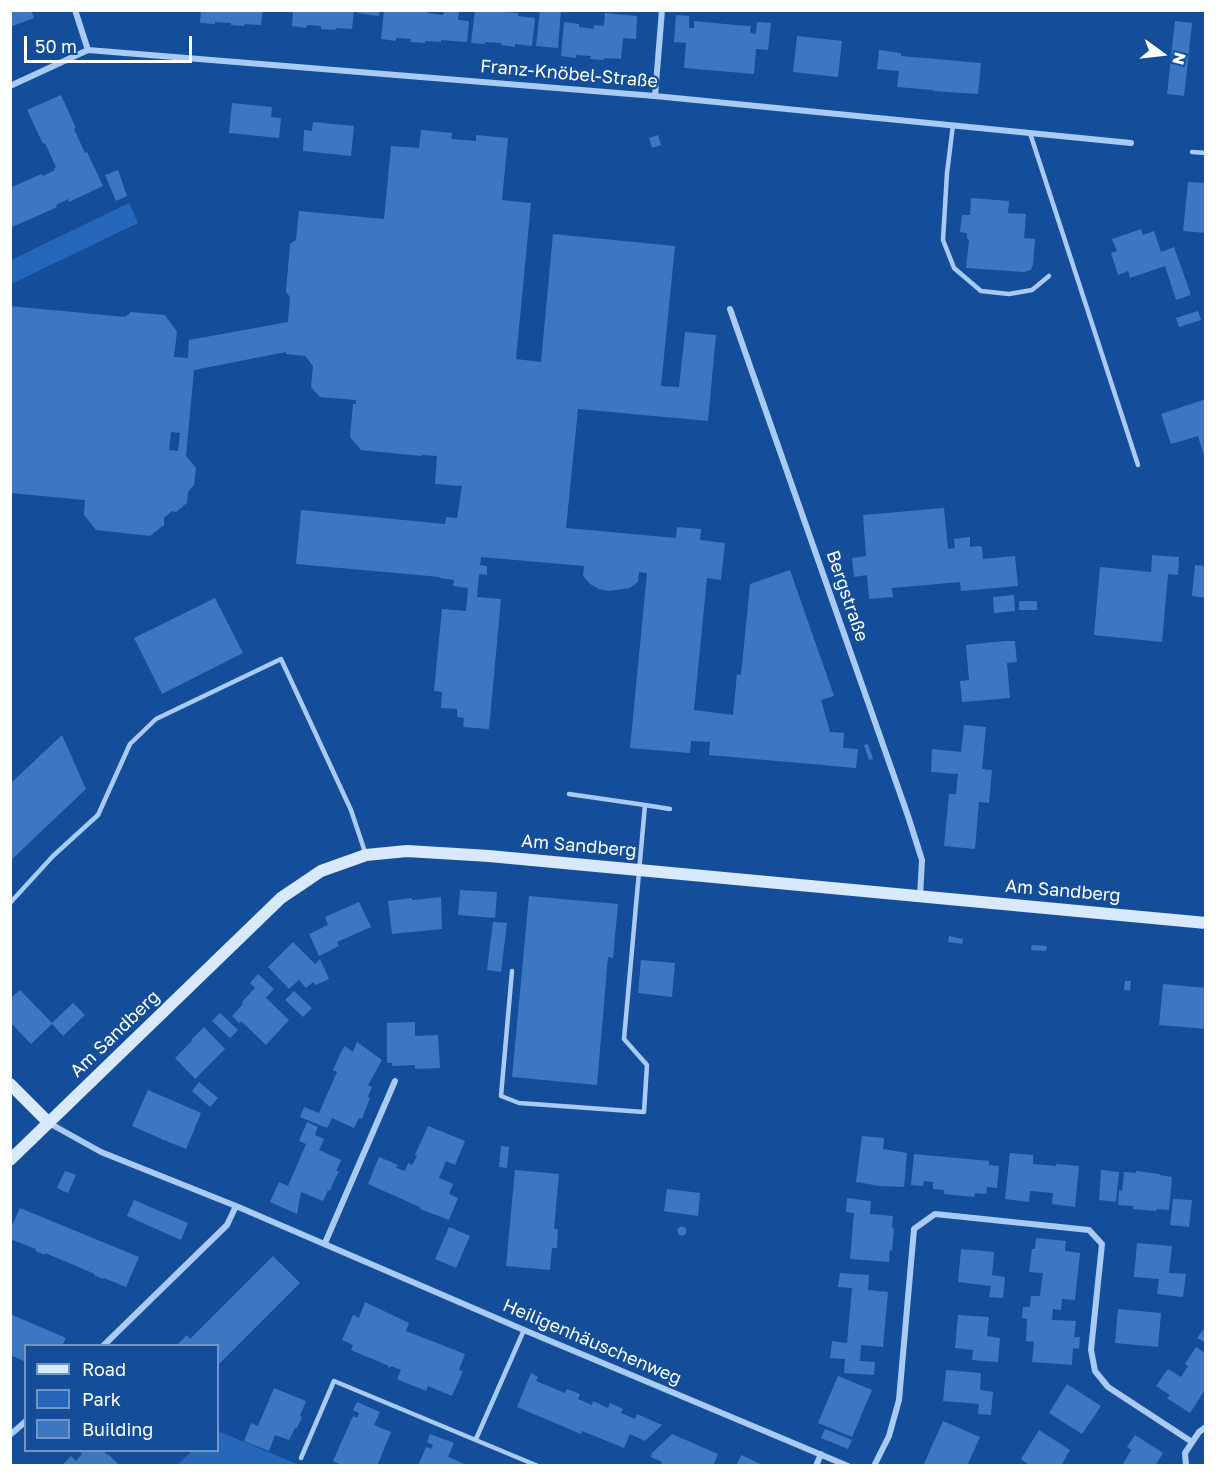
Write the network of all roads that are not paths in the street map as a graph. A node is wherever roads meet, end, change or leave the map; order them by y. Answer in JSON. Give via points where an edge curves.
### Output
{"nodes":[{"id":1,"x":75,"y":10,"type":"edge"},
{"id":2,"x":662,"y":10,"type":"edge"},
{"id":3,"x":88,"y":50,"type":"junction"},
{"id":4,"x":10,"y":86,"type":"edge"},
{"id":5,"x":654,"y":96,"type":"junction"},
{"id":6,"x":953,"y":125,"type":"junction"},
{"id":7,"x":1030,"y":133,"type":"junction"},
{"id":8,"x":1131,"y":143,"type":"dead end"},
{"id":9,"x":1192,"y":152,"type":"dead end"},
{"id":10,"x":1206,"y":153,"type":"edge"},
{"id":11,"x":1049,"y":276,"type":"dead end"},
{"id":12,"x":730,"y":309,"type":"dead end"},
{"id":13,"x":1138,"y":465,"type":"dead end"},
{"id":14,"x":569,"y":794,"type":"dead end"},
{"id":15,"x":645,"y":805,"type":"junction"},
{"id":16,"x":670,"y":809,"type":"dead end"},
{"id":17,"x":366,"y":855,"type":"junction"},
{"id":18,"x":639,"y":870,"type":"junction"},
{"id":19,"x":920,"y":896,"type":"junction"},
{"id":20,"x":10,"y":903,"type":"edge"},
{"id":21,"x":1206,"y":923,"type":"edge"},
{"id":22,"x":512,"y":971,"type":"dead end"},
{"id":23,"x":394,"y":1081,"type":"dead end"},
{"id":24,"x":10,"y":1084,"type":"edge"},
{"id":25,"x":49,"y":1123,"type":"junction"},
{"id":26,"x":10,"y":1160,"type":"edge"},
{"id":27,"x":236,"y":1206,"type":"junction"},
{"id":28,"x":325,"y":1243,"type":"junction"},
{"id":29,"x":524,"y":1330,"type":"junction"},
{"id":30,"x":105,"y":1344,"type":"edge"},
{"id":31,"x":24,"y":1423,"type":"edge"},
{"id":32,"x":1206,"y":1427,"type":"edge"},
{"id":33,"x":10,"y":1435,"type":"edge"},
{"id":34,"x":476,"y":1439,"type":"junction"},
{"id":35,"x":1192,"y":1442,"type":"junction"},
{"id":36,"x":821,"y":1454,"type":"junction"},
{"id":37,"x":302,"y":1458,"type":"dead end"},
{"id":38,"x":538,"y":1466,"type":"edge"},
{"id":39,"x":816,"y":1466,"type":"edge"},
{"id":40,"x":848,"y":1466,"type":"edge"},
{"id":41,"x":874,"y":1466,"type":"edge"},
{"id":42,"x":1186,"y":1466,"type":"edge"}],
"edges":[{"from":1,"to":3,"type":"street"},
{"from":2,"to":5,"type":"street"},
{"from":3,"to":4,"type":"street","name":"Franz-Knöbel-Straße"},
{"from":3,"to":5,"type":"street","name":"Franz-Knöbel-Straße"},
{"from":5,"to":6,"type":"street","name":"Franz-Knöbel-Straße"},
{"from":6,"to":7,"type":"street","name":"Franz-Knöbel-Straße"},
{"from":6,"to":11,"type":"lane","via":[[944,240],[954,268],[981,291],[1009,294],[1032,290]]},
{"from":7,"to":8,"type":"street","name":"Franz-Knöbel-Straße"},
{"from":7,"to":13,"type":"lane"},
{"from":9,"to":10,"type":"lane"},
{"from":12,"to":19,"type":"street","name":"Bergstraße","via":[[908,816],[922,860]]},
{"from":14,"to":15,"type":"lane"},
{"from":15,"to":16,"type":"lane"},
{"from":15,"to":18,"type":"lane"},
{"from":17,"to":18,"type":"main road","name":"Am Sandberg","via":[[407,851]]},
{"from":17,"to":20,"type":"lane","via":[[351,810],[280,659],[156,719],[130,744],[98,815]]},
{"from":17,"to":25,"type":"main road","name":"Am Sandberg","via":[[321,871],[281,898]]},
{"from":18,"to":19,"type":"main road","name":"Am Sandberg"},
{"from":18,"to":22,"type":"lane","via":[[624,1039],[647,1065],[644,1112],[519,1103],[501,1096]]},
{"from":19,"to":21,"type":"main road","name":"Am Sandberg"},
{"from":23,"to":28,"type":"street"},
{"from":24,"to":25,"type":"main road"},
{"from":25,"to":26,"type":"main road","name":"Am Sandberg"},
{"from":25,"to":27,"type":"street","name":"Heiligenhäuschenweg","via":[[100,1152]]},
{"from":27,"to":28,"type":"street","name":"Heiligenhäuschenweg"},
{"from":27,"to":30,"type":"street","via":[[227,1226]]},
{"from":28,"to":29,"type":"street","name":"Heiligenhäuschenweg"},
{"from":29,"to":34,"type":"lane"},
{"from":29,"to":36,"type":"street","name":"Heiligenhäuschenweg"},
{"from":31,"to":33,"type":"street"},
{"from":32,"to":35,"type":"street"},
{"from":34,"to":37,"type":"lane","via":[[334,1380]]},
{"from":34,"to":38,"type":"lane"},
{"from":35,"to":41,"type":"street","via":[[1108,1387],[1095,1371],[1091,1350],[1102,1244],[1089,1230],[935,1214],[914,1229],[899,1400],[889,1436]]},
{"from":35,"to":42,"type":"street","via":[[1185,1453]]},
{"from":36,"to":39,"type":"street"},
{"from":36,"to":40,"type":"street","name":"Heiligenhäuschenweg"}]}
